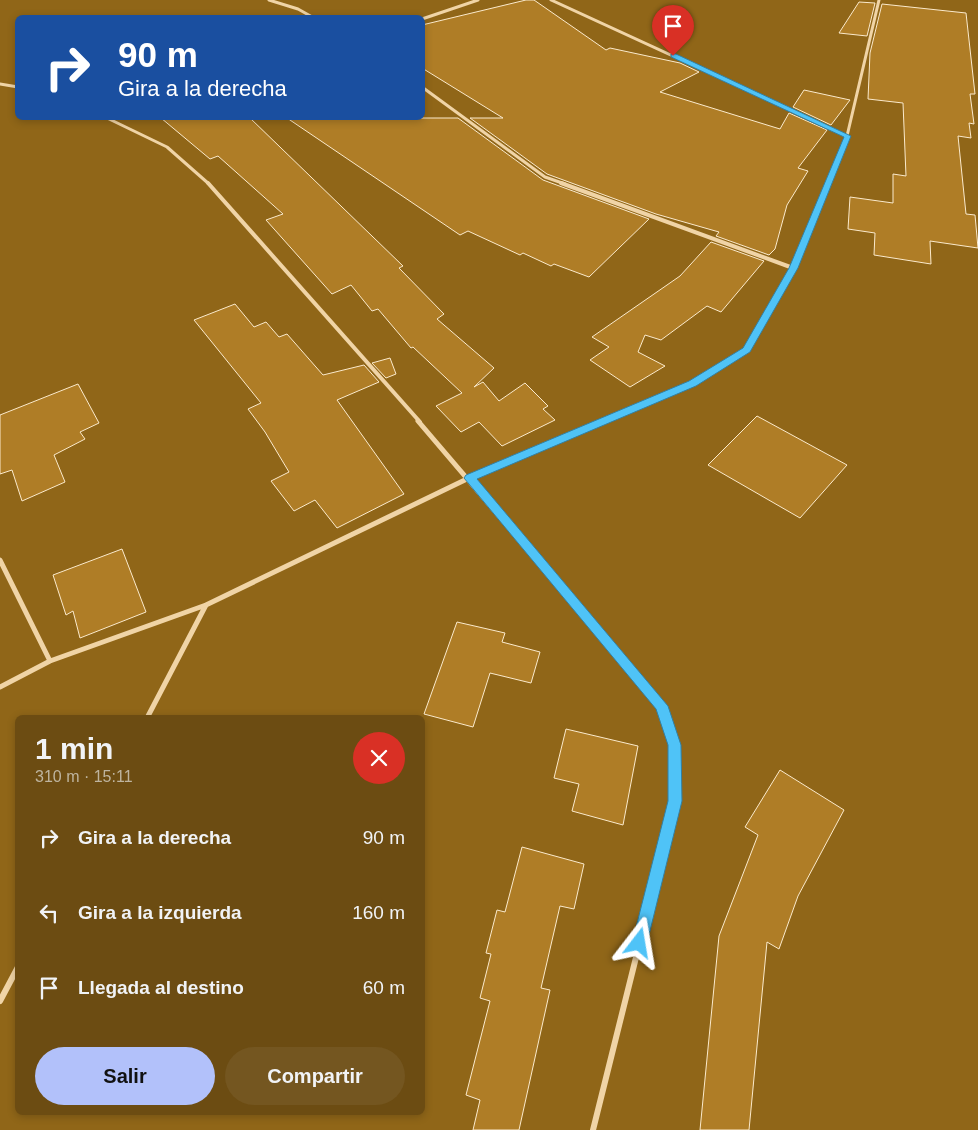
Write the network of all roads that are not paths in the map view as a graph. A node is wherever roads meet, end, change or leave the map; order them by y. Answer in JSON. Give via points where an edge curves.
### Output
{"nodes":[{"id":1,"x":269,"y":0,"type":"edge"},
{"id":2,"x":478,"y":0,"type":"edge"},
{"id":3,"x":551,"y":0,"type":"edge"},
{"id":4,"x":879,"y":0,"type":"edge"},
{"id":5,"x":309,"y":15,"type":"edge"},
{"id":6,"x":425,"y":18,"type":"edge"},
{"id":7,"x":0,"y":84,"type":"edge"},
{"id":8,"x":15,"y":86,"type":"edge"},
{"id":9,"x":425,"y":89,"type":"edge"},
{"id":10,"x":111,"y":120,"type":"edge"},
{"id":11,"x":848,"y":136,"type":"junction"},
{"id":12,"x":793,"y":268,"type":"junction"},
{"id":13,"x":469,"y":478,"type":"junction"},
{"id":14,"x":0,"y":560,"type":"edge"},
{"id":15,"x":206,"y":605,"type":"junction"},
{"id":16,"x":50,"y":661,"type":"junction"},
{"id":17,"x":0,"y":687,"type":"edge"},
{"id":18,"x":149,"y":715,"type":"edge"},
{"id":19,"x":15,"y":973,"type":"edge"},
{"id":20,"x":0,"y":1001,"type":"edge"},
{"id":21,"x":593,"y":1130,"type":"edge"}],
"edges":[{"from":1,"to":5,"type":"street"},
{"from":2,"to":6,"type":"street"},
{"from":3,"to":11,"type":"street"},
{"from":4,"to":11,"type":"street"},
{"from":7,"to":8,"type":"street"},
{"from":9,"to":12,"type":"street","via":[[545,177]]},
{"from":10,"to":13,"type":"street","via":[[167,147],[208,183]]},
{"from":11,"to":12,"type":"street"},
{"from":12,"to":13,"type":"street","via":[[746,350],[692,383]]},
{"from":13,"to":15,"type":"street"},
{"from":13,"to":21,"type":"street","via":[[661,706],[674,745],[675,801]]},
{"from":14,"to":16,"type":"street"},
{"from":15,"to":16,"type":"street"},
{"from":15,"to":18,"type":"street"},
{"from":16,"to":17,"type":"street"},
{"from":19,"to":20,"type":"street"}]}
